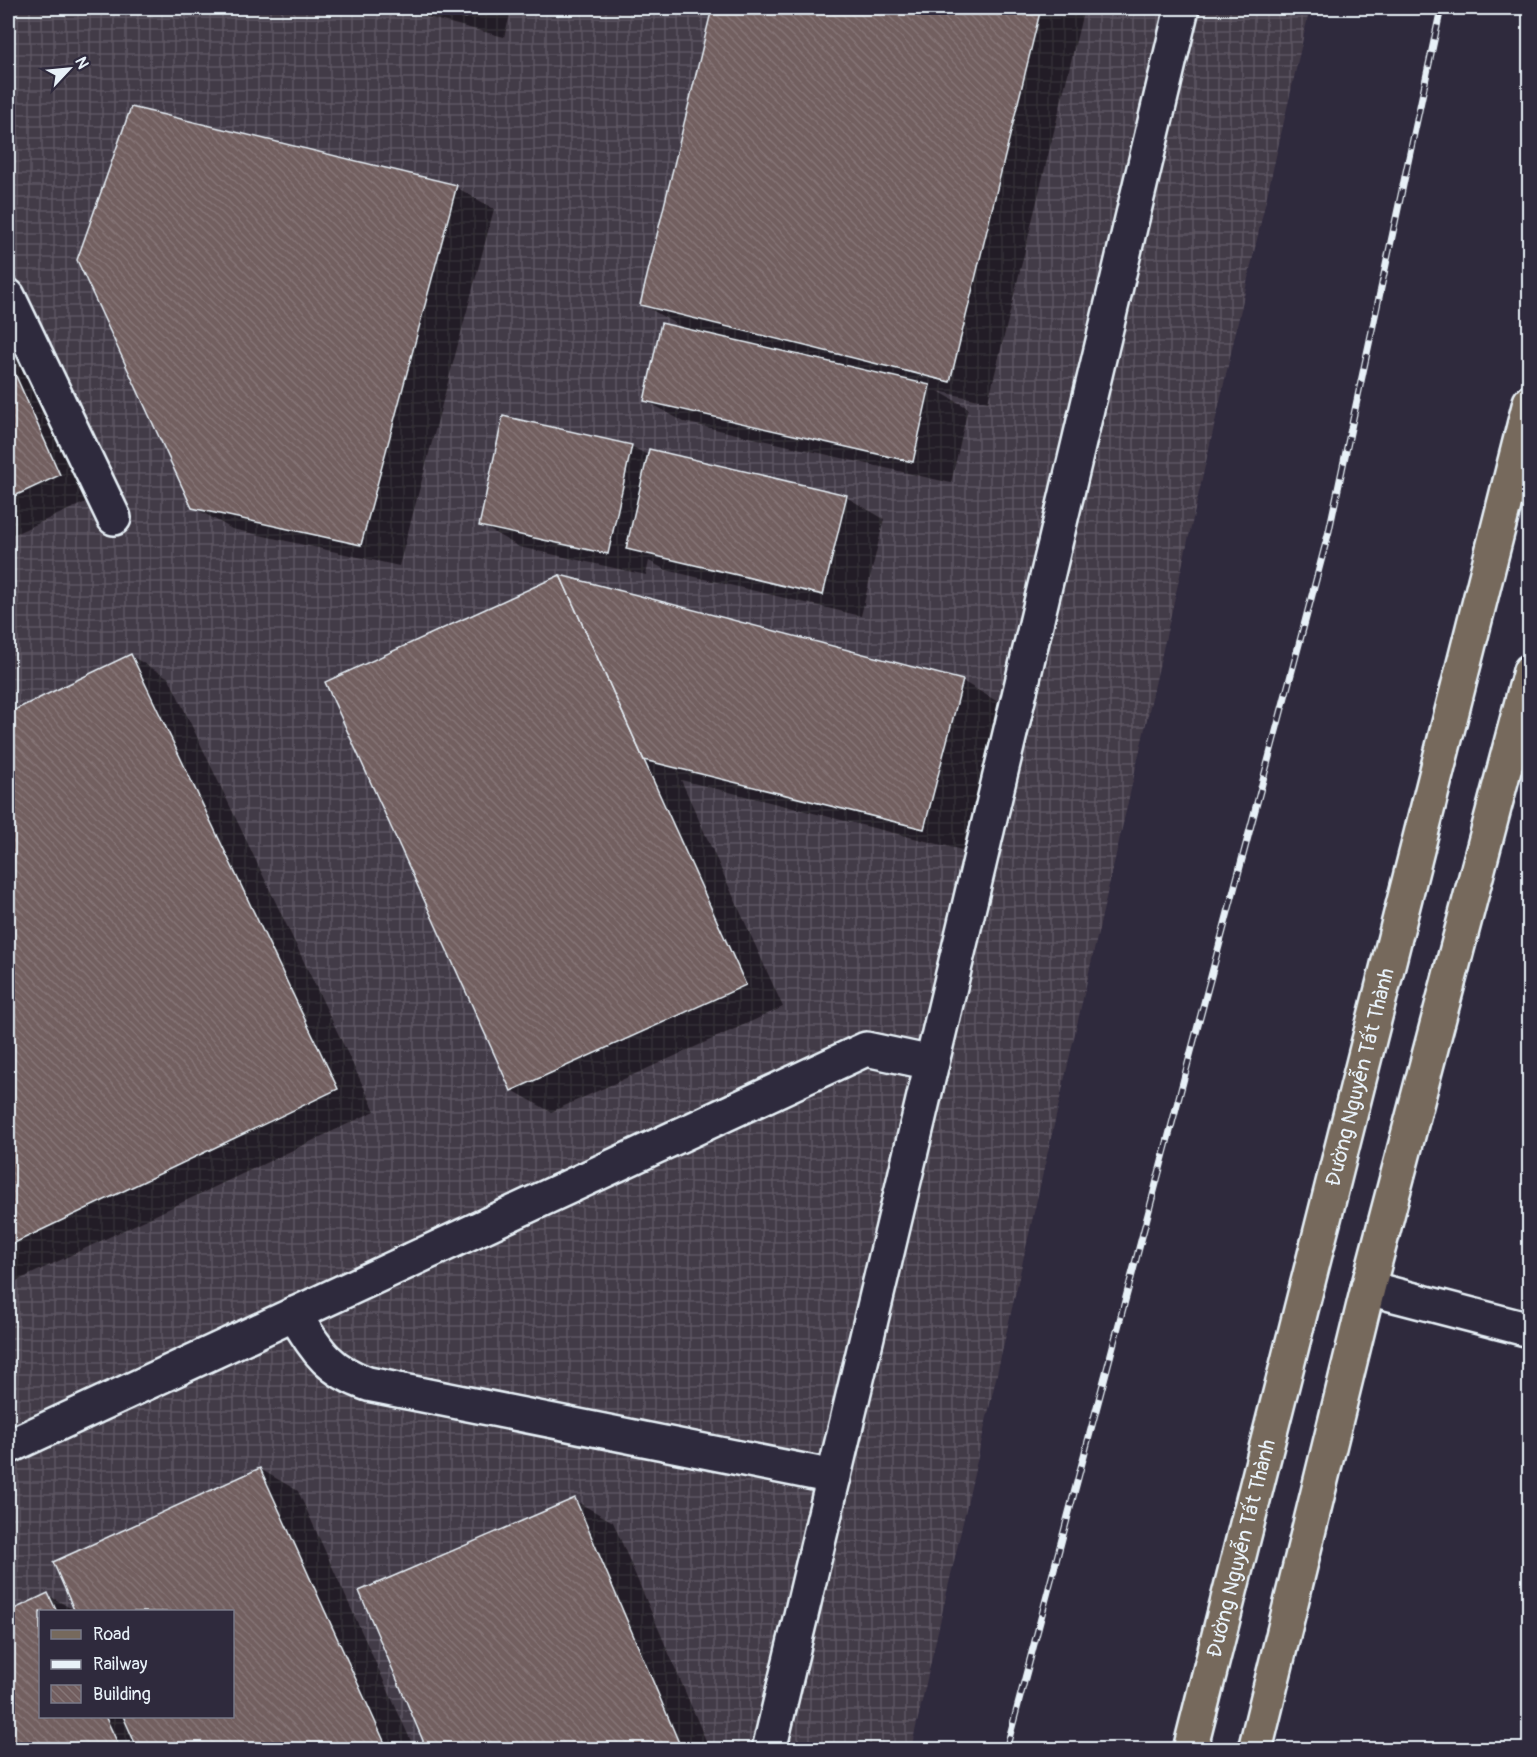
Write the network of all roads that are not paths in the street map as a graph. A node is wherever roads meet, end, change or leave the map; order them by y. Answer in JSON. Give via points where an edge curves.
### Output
{"nodes":[{"id":1,"x":1182,"y":8,"type":"edge"},
{"id":2,"x":8,"y":296,"type":"edge"},
{"id":3,"x":1530,"y":402,"type":"edge"},
{"id":4,"x":114,"y":518,"type":"dead end"},
{"id":5,"x":1530,"y":671,"type":"edge"},
{"id":6,"x":932,"y":1063,"type":"junction"},
{"id":7,"x":1368,"y":1288,"type":"junction"},
{"id":8,"x":294,"y":1314,"type":"junction"},
{"id":9,"x":1530,"y":1330,"type":"edge"},
{"id":10,"x":8,"y":1447,"type":"edge"},
{"id":11,"x":834,"y":1477,"type":"junction"},
{"id":12,"x":769,"y":1749,"type":"edge"},
{"id":13,"x":1190,"y":1749,"type":"edge"},
{"id":14,"x":1255,"y":1749,"type":"edge"}],
"edges":[{"from":1,"to":6,"type":"street"},
{"from":2,"to":4,"type":"street"},
{"from":3,"to":13,"type":"main road","name":"Đường Nguyễn Tất Thành"},
{"from":5,"to":7,"type":"main road"},
{"from":6,"to":8,"type":"street","via":[[866,1049]]},
{"from":6,"to":11,"type":"street"},
{"from":7,"to":9,"type":"street"},
{"from":7,"to":14,"type":"main road"},
{"from":8,"to":10,"type":"street"},
{"from":8,"to":11,"type":"street","via":[[321,1356],[352,1379],[368,1384]]},
{"from":11,"to":12,"type":"street"}]}
